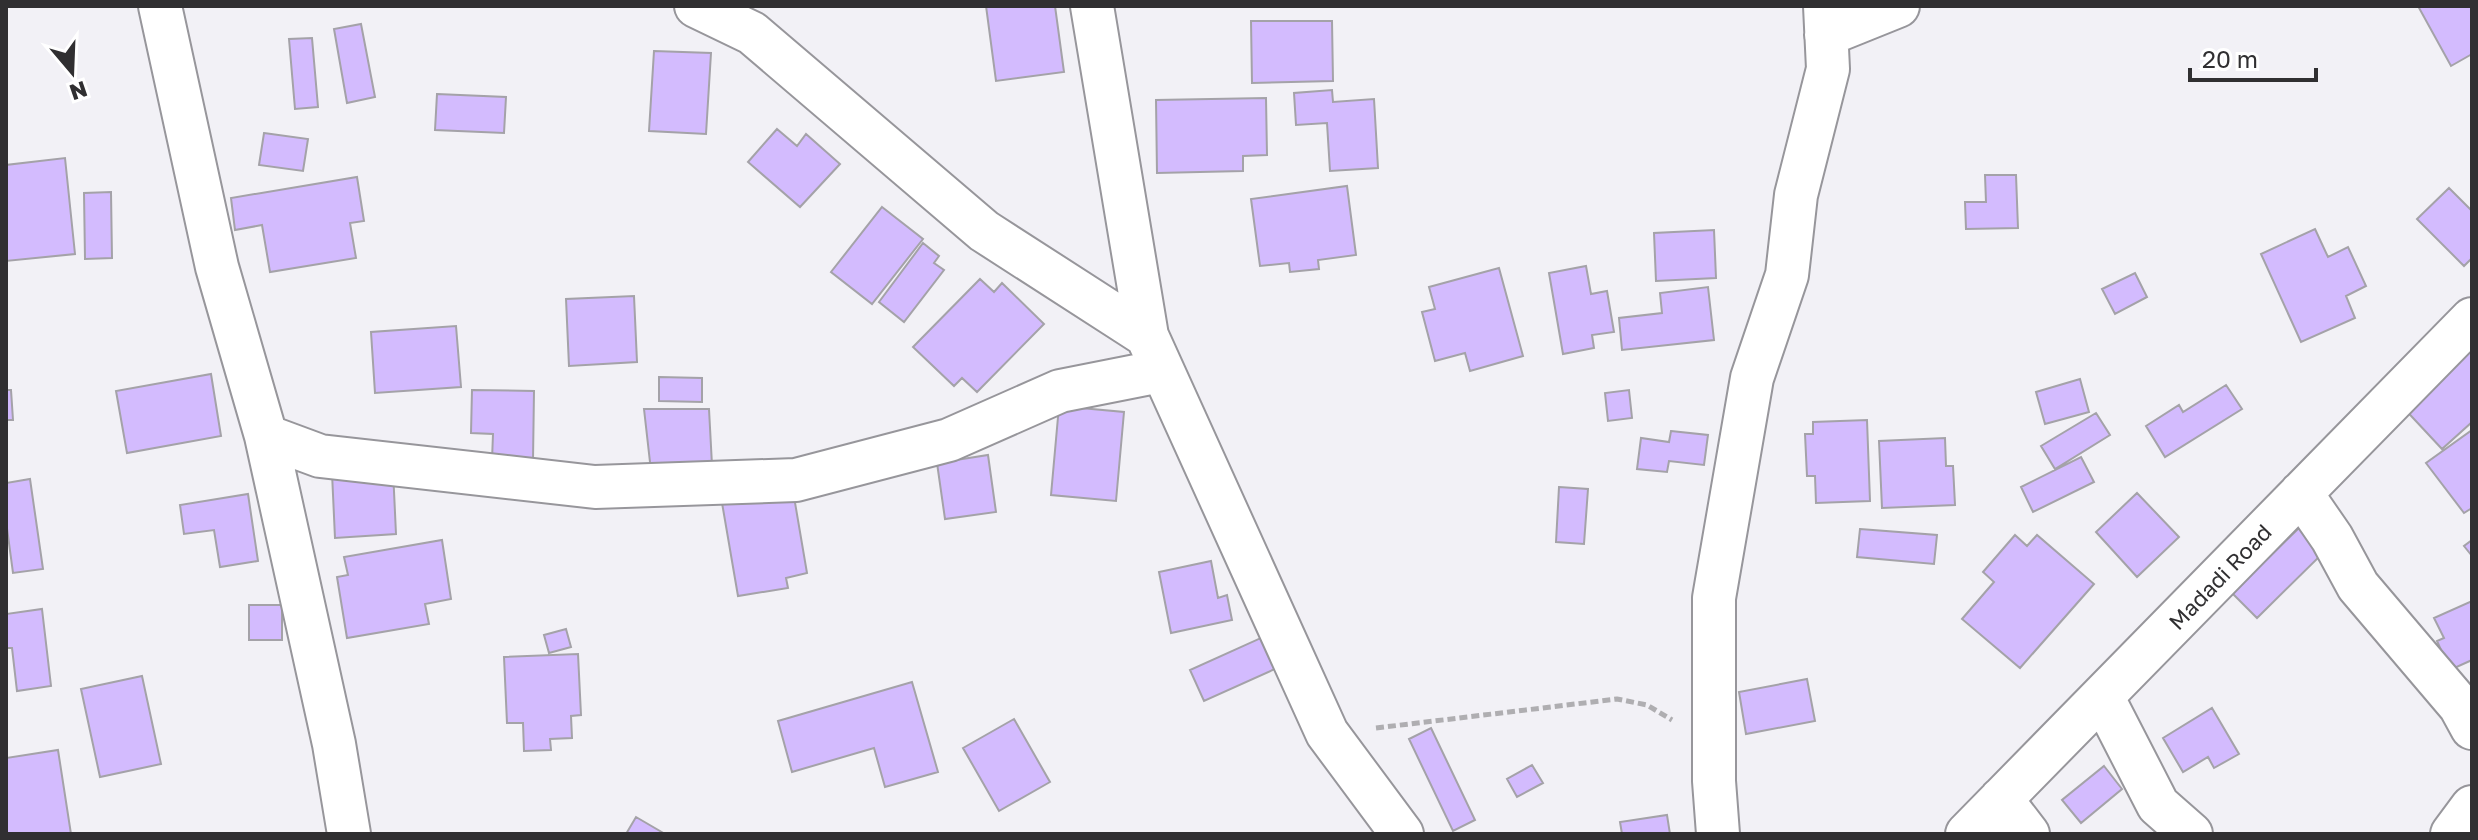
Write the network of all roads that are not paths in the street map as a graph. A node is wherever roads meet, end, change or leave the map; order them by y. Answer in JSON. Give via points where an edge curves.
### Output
{"nodes":[{"id":1,"x":696,"y":6,"type":"edge"},
{"id":2,"x":1092,"y":6,"type":"edge"},
{"id":3,"x":1898,"y":6,"type":"edge"},
{"id":4,"x":170,"y":7,"type":"edge"},
{"id":5,"x":1825,"y":21,"type":"edge"},
{"id":6,"x":2472,"y":319,"type":"edge"},
{"id":7,"x":1154,"y":354,"type":"junction"},
{"id":8,"x":266,"y":436,"type":"junction"},
{"id":9,"x":2301,"y":493,"type":"junction"},
{"id":10,"x":2103,"y":698,"type":"junction"},
{"id":11,"x":2472,"y":728,"type":"edge"},
{"id":12,"x":2001,"y":799,"type":"junction"},
{"id":13,"x":2472,"y":807,"type":"edge"},
{"id":14,"x":349,"y":834,"type":"edge"},
{"id":15,"x":1402,"y":834,"type":"edge"},
{"id":16,"x":1718,"y":834,"type":"edge"},
{"id":17,"x":1967,"y":834,"type":"edge"},
{"id":18,"x":2028,"y":834,"type":"edge"},
{"id":19,"x":2191,"y":834,"type":"edge"},
{"id":20,"x":2452,"y":834,"type":"edge"}],
"edges":[{"from":1,"to":7,"type":"street","via":[[752,33],[984,231]]},
{"from":2,"to":7,"type":"street"},
{"from":3,"to":5,"type":"street"},
{"from":4,"to":8,"type":"street","via":[[217,267]]},
{"from":5,"to":16,"type":"street","via":[[1828,69],[1796,195],[1787,275],[1752,378],[1714,598]]},
{"from":6,"to":9,"type":"street","name":"Madadi Road"},
{"from":7,"to":8,"type":"street","via":[[949,440],[796,480],[595,487],[320,456]]},
{"from":7,"to":15,"type":"street","via":[[1327,733]]},
{"from":8,"to":14,"type":"street"},
{"from":9,"to":10,"type":"street","name":"Madadi Road"},
{"from":9,"to":11,"type":"street","via":[[2358,586],[2460,706]]},
{"from":10,"to":12,"type":"street","name":"Madadi Road"},
{"from":10,"to":19,"type":"street","via":[[2158,805]]},
{"from":12,"to":17,"type":"street","name":"Madadi Road"},
{"from":12,"to":18,"type":"street"},
{"from":13,"to":20,"type":"street"}]}
